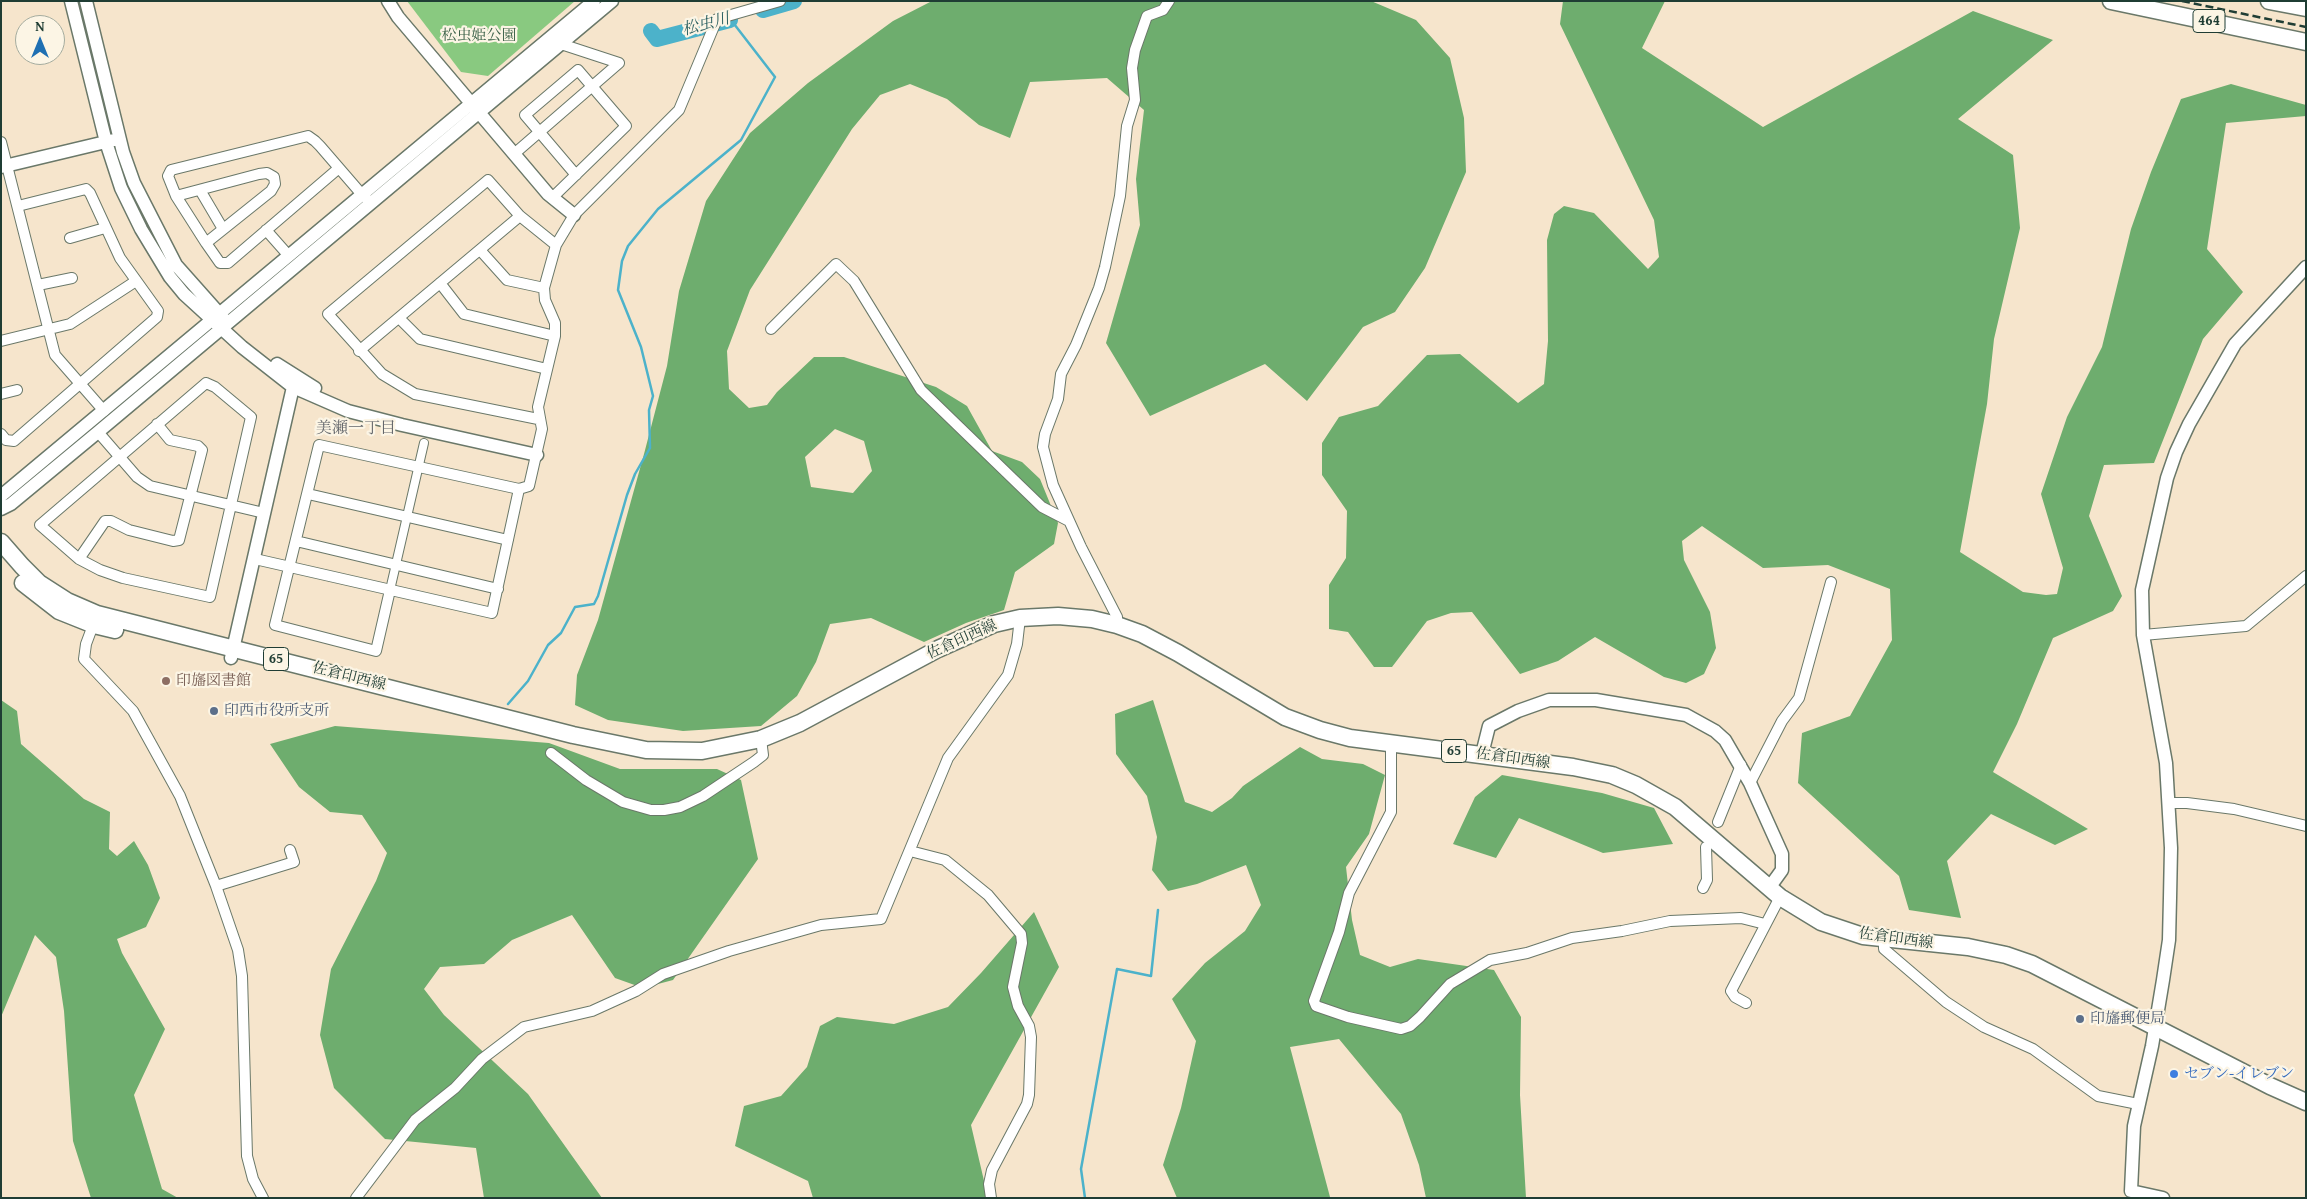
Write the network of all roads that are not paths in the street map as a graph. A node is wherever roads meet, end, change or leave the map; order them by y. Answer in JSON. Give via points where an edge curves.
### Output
{"nodes":[{"id":1,"x":72,"y":1,"type":"edge"},
{"id":2,"x":86,"y":1,"type":"edge"},
{"id":3,"x":388,"y":1,"type":"edge"},
{"id":4,"x":594,"y":1,"type":"edge"},
{"id":5,"x":612,"y":1,"type":"edge"},
{"id":6,"x":780,"y":1,"type":"edge"},
{"id":7,"x":1169,"y":1,"type":"edge"},
{"id":8,"x":2111,"y":1,"type":"edge"},
{"id":9,"x":2269,"y":1,"type":"edge"},
{"id":10,"x":2306,"y":8,"type":"edge"},
{"id":11,"x":2306,"y":42,"type":"edge"},
{"id":12,"x":561,"y":44,"type":"junction"},
{"id":13,"x":592,"y":86,"type":"junction"},
{"id":14,"x":475,"y":109,"type":"junction"},
{"id":15,"x":539,"y":132,"type":"junction"},
{"id":16,"x":119,"y":139,"type":"junction"},
{"id":17,"x":1,"y":142,"type":"edge"},
{"id":18,"x":106,"y":142,"type":"junction"},
{"id":19,"x":514,"y":154,"type":"junction"},
{"id":20,"x":4,"y":166,"type":"edge"},
{"id":21,"x":339,"y":168,"type":"junction"},
{"id":22,"x":576,"y":175,"type":"junction"},
{"id":23,"x":200,"y":190,"type":"junction"},
{"id":24,"x":176,"y":196,"type":"junction"},
{"id":25,"x":552,"y":198,"type":"junction"},
{"id":26,"x":367,"y":199,"type":"junction"},
{"id":27,"x":18,"y":206,"type":"junction"},
{"id":28,"x":574,"y":215,"type":"junction"},
{"id":29,"x":520,"y":216,"type":"junction"},
{"id":30,"x":105,"y":228,"type":"junction"},
{"id":31,"x":223,"y":229,"type":"junction"},
{"id":32,"x":266,"y":230,"type":"junction"},
{"id":33,"x":70,"y":238,"type":"dead end"},
{"id":34,"x":206,"y":243,"type":"junction"},
{"id":35,"x":556,"y":245,"type":"junction"},
{"id":36,"x":480,"y":250,"type":"junction"},
{"id":37,"x":289,"y":256,"type":"junction"},
{"id":38,"x":2306,"y":267,"type":"edge"},
{"id":39,"x":72,"y":278,"type":"dead end"},
{"id":40,"x":136,"y":281,"type":"junction"},
{"id":41,"x":440,"y":283,"type":"junction"},
{"id":42,"x":38,"y":285,"type":"junction"},
{"id":43,"x":544,"y":288,"type":"junction"},
{"id":44,"x":399,"y":318,"type":"junction"},
{"id":45,"x":220,"y":322,"type":"junction"},
{"id":46,"x":771,"y":329,"type":"dead end"},
{"id":47,"x":49,"y":330,"type":"junction"},
{"id":48,"x":555,"y":336,"type":"junction"},
{"id":49,"x":1,"y":341,"type":"edge"},
{"id":50,"x":359,"y":351,"type":"junction"},
{"id":51,"x":548,"y":369,"type":"junction"},
{"id":52,"x":78,"y":384,"type":"junction"},
{"id":53,"x":293,"y":386,"type":"junction"},
{"id":54,"x":17,"y":390,"type":"dead end"},
{"id":55,"x":1,"y":394,"type":"edge"},
{"id":56,"x":104,"y":411,"type":"junction"},
{"id":57,"x":366,"y":414,"type":"junction"},
{"id":58,"x":538,"y":419,"type":"junction"},
{"id":59,"x":157,"y":424,"type":"junction"},
{"id":60,"x":98,"y":432,"type":"junction"},
{"id":61,"x":1,"y":434,"type":"edge"},
{"id":62,"x":424,"y":443,"type":"dead end"},
{"id":63,"x":537,"y":455,"type":"junction"},
{"id":64,"x":119,"y":456,"type":"junction"},
{"id":65,"x":419,"y":467,"type":"junction"},
{"id":66,"x":519,"y":489,"type":"junction"},
{"id":67,"x":308,"y":494,"type":"junction"},
{"id":68,"x":1,"y":496,"type":"edge"},
{"id":69,"x":192,"y":496,"type":"junction"},
{"id":70,"x":231,"y":505,"type":"junction"},
{"id":71,"x":1,"y":509,"type":"edge"},
{"id":72,"x":264,"y":514,"type":"junction"},
{"id":73,"x":407,"y":517,"type":"junction"},
{"id":74,"x":1069,"y":521,"type":"junction"},
{"id":75,"x":508,"y":540,"type":"junction"},
{"id":76,"x":296,"y":541,"type":"junction"},
{"id":77,"x":1,"y":542,"type":"edge"},
{"id":78,"x":79,"y":559,"type":"junction"},
{"id":79,"x":255,"y":559,"type":"junction"},
{"id":80,"x":1,"y":560,"type":"edge"},
{"id":81,"x":396,"y":565,"type":"junction"},
{"id":82,"x":289,"y":567,"type":"junction"},
{"id":83,"x":2306,"y":576,"type":"edge"},
{"id":84,"x":1831,"y":582,"type":"dead end"},
{"id":85,"x":498,"y":589,"type":"junction"},
{"id":86,"x":390,"y":590,"type":"junction"},
{"id":87,"x":1020,"y":618,"type":"junction"},
{"id":88,"x":96,"y":620,"type":"junction"},
{"id":89,"x":1117,"y":625,"type":"junction"},
{"id":90,"x":2143,"y":635,"type":"junction"},
{"id":91,"x":232,"y":653,"type":"junction"},
{"id":92,"x":760,"y":738,"type":"junction"},
{"id":93,"x":1392,"y":744,"type":"junction"},
{"id":94,"x":551,"y":753,"type":"dead end"},
{"id":95,"x":1482,"y":754,"type":"junction"},
{"id":96,"x":1741,"y":765,"type":"junction"},
{"id":97,"x":1750,"y":783,"type":"junction"},
{"id":98,"x":2169,"y":803,"type":"junction"},
{"id":99,"x":1718,"y":822,"type":"dead end"},
{"id":100,"x":2306,"y":826,"type":"edge"},
{"id":101,"x":1706,"y":847,"type":"dead end"},
{"id":102,"x":290,"y":850,"type":"dead end"},
{"id":103,"x":910,"y":851,"type":"junction"},
{"id":104,"x":216,"y":886,"type":"junction"},
{"id":105,"x":1703,"y":888,"type":"dead end"},
{"id":106,"x":1774,"y":892,"type":"junction"},
{"id":107,"x":1765,"y":924,"type":"junction"},
{"id":108,"x":1884,"y":940,"type":"junction"},
{"id":109,"x":1746,"y":1003,"type":"dead end"},
{"id":110,"x":2154,"y":1026,"type":"junction"},
{"id":111,"x":2306,"y":1102,"type":"edge"},
{"id":112,"x":2138,"y":1104,"type":"junction"},
{"id":113,"x":2130,"y":1194,"type":"edge"},
{"id":114,"x":263,"y":1198,"type":"edge"},
{"id":115,"x":356,"y":1198,"type":"edge"},
{"id":116,"x":991,"y":1198,"type":"edge"},
{"id":117,"x":2162,"y":1198,"type":"edge"}],
"edges":[{"from":1,"to":18,"type":"street"},
{"from":2,"to":16,"type":"street"},
{"from":3,"to":14,"type":"street"},
{"from":4,"to":14,"type":"street"},
{"from":5,"to":12,"type":"street"},
{"from":6,"to":28,"type":"street","via":[[717,19],[678,110]]},
{"from":7,"to":74,"type":"street","via":[[1163,10],[1147,16],[1135,50],[1132,68],[1136,100],[1127,126],[1120,196],[1104,267],[1099,288],[1061,374],[1058,399],[1045,434],[1043,447],[1053,485]]},
{"from":8,"to":11,"type":"main road","number":"464"},
{"from":9,"to":10,"type":"main road"},
{"from":12,"to":13,"type":"street","via":[[619,63]]},
{"from":12,"to":14,"type":"street"},
{"from":13,"to":15,"type":"street"},
{"from":13,"to":15,"type":"street","via":[[578,70],[525,115]]},
{"from":13,"to":22,"type":"street","via":[[626,126]]},
{"from":14,"to":19,"type":"street"},
{"from":14,"to":26,"type":"street"},
{"from":15,"to":19,"type":"street"},
{"from":15,"to":22,"type":"street"},
{"from":16,"to":18,"type":"street"},
{"from":16,"to":45,"type":"street","via":[[134,183],[176,265]]},
{"from":17,"to":20,"type":"street"},
{"from":18,"to":20,"type":"street"},
{"from":18,"to":45,"type":"street","via":[[121,188],[170,277],[184,294]]},
{"from":19,"to":25,"type":"street"},
{"from":20,"to":27,"type":"street"},
{"from":21,"to":24,"type":"street","via":[[308,136],[171,170],[168,176]]},
{"from":21,"to":26,"type":"street"},
{"from":21,"to":32,"type":"street"},
{"from":22,"to":25,"type":"street"},
{"from":23,"to":24,"type":"street"},
{"from":23,"to":31,"type":"street"},
{"from":23,"to":31,"type":"street","via":[[259,174],[267,173],[274,177],[271,191]]},
{"from":24,"to":34,"type":"street"},
{"from":25,"to":28,"type":"street"},
{"from":26,"to":37,"type":"street"},
{"from":26,"to":45,"type":"street"},
{"from":27,"to":30,"type":"street","via":[[86,189]]},
{"from":27,"to":42,"type":"street"},
{"from":28,"to":35,"type":"street"},
{"from":29,"to":35,"type":"street"},
{"from":29,"to":36,"type":"street"},
{"from":29,"to":50,"type":"street","via":[[488,180],[328,314]]},
{"from":30,"to":33,"type":"street"},
{"from":30,"to":40,"type":"street"},
{"from":31,"to":34,"type":"street"},
{"from":32,"to":34,"type":"street","via":[[228,263],[220,263]]},
{"from":32,"to":37,"type":"street"},
{"from":35,"to":43,"type":"street"},
{"from":36,"to":41,"type":"street"},
{"from":36,"to":43,"type":"street","via":[[507,280]]},
{"from":37,"to":45,"type":"street"},
{"from":38,"to":90,"type":"street","via":[[2235,344],[2176,452],[2142,590]]},
{"from":39,"to":42,"type":"street"},
{"from":40,"to":47,"type":"street","via":[[70,324]]},
{"from":40,"to":52,"type":"street","via":[[158,311],[157,317]]},
{"from":41,"to":44,"type":"street"},
{"from":41,"to":48,"type":"street","via":[[464,314]]},
{"from":42,"to":47,"type":"street"},
{"from":43,"to":48,"type":"street","via":[[545,300],[555,323]]},
{"from":44,"to":50,"type":"street"},
{"from":44,"to":51,"type":"street","via":[[420,339]]},
{"from":45,"to":53,"type":"street","via":[[242,347]]},
{"from":45,"to":56,"type":"street"},
{"from":45,"to":57,"type":"street","via":[[306,384]]},
{"from":45,"to":60,"type":"street"},
{"from":46,"to":74,"type":"street","via":[[836,264],[854,281],[921,390],[1042,507]]},
{"from":47,"to":49,"type":"street"},
{"from":47,"to":52,"type":"street","via":[[55,355]]},
{"from":48,"to":51,"type":"street"},
{"from":50,"to":58,"type":"street","via":[[382,374],[415,394]]},
{"from":51,"to":58,"type":"street"},
{"from":52,"to":56,"type":"street"},
{"from":52,"to":61,"type":"street","via":[[14,441],[6,440]]},
{"from":53,"to":57,"type":"street","via":[[348,411]]},
{"from":53,"to":72,"type":"street"},
{"from":54,"to":55,"type":"street"},
{"from":56,"to":68,"type":"street"},
{"from":57,"to":63,"type":"street"},
{"from":58,"to":63,"type":"street","via":[[542,429]]},
{"from":59,"to":64,"type":"street"},
{"from":59,"to":69,"type":"street","via":[[170,440],[198,446],[202,450]]},
{"from":59,"to":70,"type":"street","via":[[206,383],[251,417]]},
{"from":60,"to":64,"type":"street"},
{"from":60,"to":71,"type":"street"},
{"from":62,"to":65,"type":"street"},
{"from":63,"to":66,"type":"street","via":[[529,486]]},
{"from":64,"to":69,"type":"street","via":[[137,477],[150,486]]},
{"from":64,"to":78,"type":"street","via":[[40,526]]},
{"from":65,"to":66,"type":"street"},
{"from":65,"to":67,"type":"street","via":[[319,445]]},
{"from":65,"to":73,"type":"street"},
{"from":66,"to":75,"type":"street"},
{"from":67,"to":73,"type":"street"},
{"from":67,"to":76,"type":"street"},
{"from":69,"to":70,"type":"street"},
{"from":69,"to":78,"type":"street","via":[[180,540],[129,530],[104,521]]},
{"from":70,"to":72,"type":"street"},
{"from":70,"to":78,"type":"street","via":[[210,597],[123,578]]},
{"from":72,"to":79,"type":"street"},
{"from":73,"to":75,"type":"street"},
{"from":73,"to":81,"type":"street"},
{"from":74,"to":89,"type":"street","via":[[1117,617]]},
{"from":75,"to":85,"type":"street"},
{"from":76,"to":81,"type":"street"},
{"from":76,"to":82,"type":"street"},
{"from":77,"to":88,"type":"main road","name":"佐倉印西線","number":"65","via":[[39,583]]},
{"from":79,"to":82,"type":"street"},
{"from":79,"to":91,"type":"street"},
{"from":80,"to":88,"type":"main road","name":"佐倉印西線","number":"65","via":[[30,589],[59,610]]},
{"from":81,"to":85,"type":"street"},
{"from":81,"to":86,"type":"street"},
{"from":82,"to":86,"type":"street"},
{"from":82,"to":86,"type":"street","via":[[275,625],[376,651]]},
{"from":83,"to":90,"type":"street","via":[[2246,626]]},
{"from":84,"to":97,"type":"street","via":[[1798,698]]},
{"from":85,"to":86,"type":"street","via":[[492,613]]},
{"from":87,"to":89,"type":"main road","name":"佐倉印西線","number":"65","via":[[1058,616]]},
{"from":87,"to":92,"type":"main road","name":"佐倉印西線","number":"65","via":[[965,636],[800,723]]},
{"from":87,"to":103,"type":"street","via":[[1008,675],[948,758]]},
{"from":88,"to":91,"type":"main road","name":"佐倉印西線","number":"65"},
{"from":88,"to":104,"type":"street","via":[[84,659],[142,725],[189,816]]},
{"from":89,"to":93,"type":"main road","name":"佐倉印西線","number":"65","via":[[1178,653],[1285,717],[1350,738]]},
{"from":90,"to":98,"type":"street","via":[[2166,763]]},
{"from":91,"to":92,"type":"main road","name":"佐倉印西線","number":"65","via":[[413,702],[630,748],[702,751]]},
{"from":92,"to":94,"type":"street","via":[[763,755],[704,796],[664,810],[623,802],[586,780]]},
{"from":93,"to":95,"type":"main road","name":"佐倉印西線","number":"65"},
{"from":93,"to":107,"type":"street","via":[[1391,812],[1349,893],[1339,932],[1314,1001],[1316,1006],[1401,1029],[1420,1017],[1450,984],[1490,960],[1527,953],[1572,938],[1670,921],[1741,918]]},
{"from":95,"to":96,"type":"street","via":[[1489,726],[1503,718],[1549,700],[1596,700],[1686,715],[1725,740]]},
{"from":95,"to":106,"type":"main road","name":"佐倉印西線","number":"65","via":[[1573,767],[1636,784],[1675,807]]},
{"from":96,"to":97,"type":"street"},
{"from":96,"to":99,"type":"street"},
{"from":97,"to":106,"type":"street","via":[[1782,854],[1782,870]]},
{"from":98,"to":100,"type":"street","via":[[2234,810]]},
{"from":98,"to":110,"type":"street","via":[[2169,940]]},
{"from":101,"to":105,"type":"street","via":[[1707,880]]},
{"from":102,"to":104,"type":"street","via":[[294,862]]},
{"from":103,"to":115,"type":"street","via":[[880,919],[821,925],[729,951],[663,974],[636,991],[592,1011],[535,1024],[517,1032],[415,1120]]},
{"from":103,"to":116,"type":"street","via":[[946,860],[1006,913],[1021,934],[1013,987],[1016,1001],[1030,1026],[1029,1095],[992,1170]]},
{"from":104,"to":114,"type":"street","via":[[238,950],[242,976],[247,1156],[253,1179]]},
{"from":106,"to":107,"type":"street"},
{"from":106,"to":108,"type":"main road","name":"佐倉印西線","number":"65","via":[[1821,922]]},
{"from":107,"to":109,"type":"street","via":[[1731,991]]},
{"from":108,"to":110,"type":"main road","name":"佐倉印西線","number":"65","via":[[1968,947],[2006,955],[2032,964]]},
{"from":108,"to":112,"type":"street","via":[[1884,949],[1946,1002],[1984,1027],[2033,1049],[2098,1096]]},
{"from":110,"to":111,"type":"main road","name":"佐倉印西線","number":"65"},
{"from":110,"to":112,"type":"street"},
{"from":112,"to":113,"type":"street"},
{"from":113,"to":117,"type":"street"}]}
